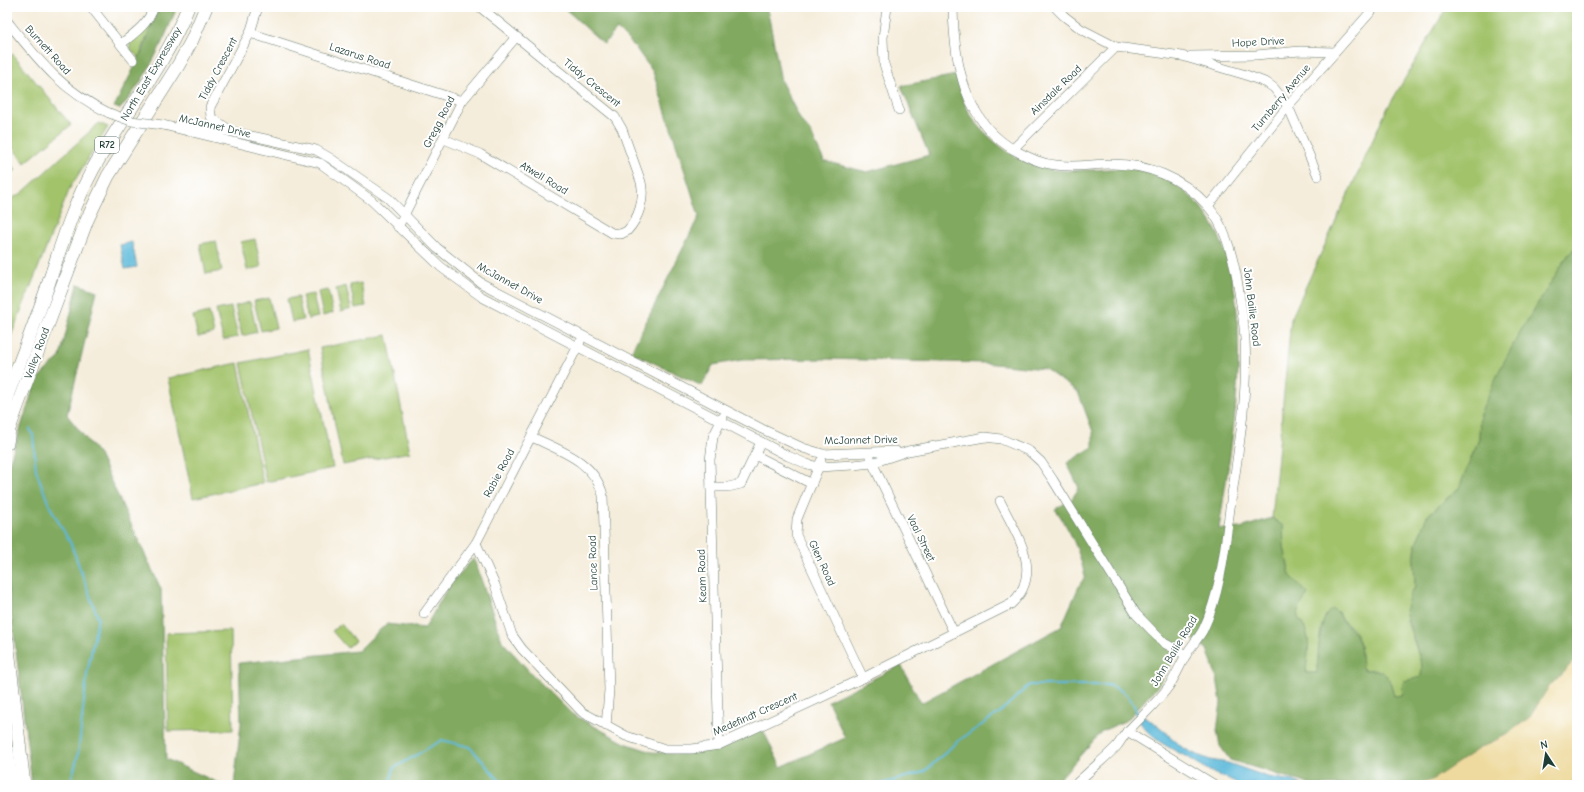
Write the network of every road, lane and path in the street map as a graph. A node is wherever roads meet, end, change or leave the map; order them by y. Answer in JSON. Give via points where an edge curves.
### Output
{"nodes":[{"id":1,"x":91,"y":7,"type":"edge"},
{"id":2,"x":154,"y":7,"type":"edge"},
{"id":3,"x":188,"y":7,"type":"edge"},
{"id":4,"x":206,"y":7,"type":"edge"},
{"id":5,"x":258,"y":7,"type":"edge"},
{"id":6,"x":480,"y":7,"type":"edge"},
{"id":7,"x":887,"y":7,"type":"edge"},
{"id":8,"x":953,"y":7,"type":"edge"},
{"id":9,"x":1055,"y":7,"type":"edge"},
{"id":10,"x":1375,"y":7,"type":"edge"},
{"id":11,"x":7,"y":21,"type":"edge"},
{"id":12,"x":250,"y":33,"type":"junction"},
{"id":13,"x":516,"y":37,"type":"junction"},
{"id":14,"x":121,"y":44,"type":"junction"},
{"id":15,"x":1116,"y":47,"type":"junction"},
{"id":16,"x":1335,"y":52,"type":"junction"},
{"id":17,"x":1182,"y":56,"type":"junction"},
{"id":18,"x":133,"y":60,"type":"dead end"},
{"id":19,"x":462,"y":101,"type":"junction"},
{"id":20,"x":1288,"y":106,"type":"junction"},
{"id":21,"x":899,"y":110,"type":"dead end"},
{"id":22,"x":163,"y":125,"type":"junction"},
{"id":23,"x":210,"y":128,"type":"junction"},
{"id":24,"x":233,"y":132,"type":"junction"},
{"id":25,"x":444,"y":139,"type":"junction"},
{"id":26,"x":228,"y":141,"type":"junction"},
{"id":27,"x":1013,"y":149,"type":"junction"},
{"id":28,"x":335,"y":167,"type":"junction"},
{"id":29,"x":1318,"y":176,"type":"dead end"},
{"id":30,"x":1208,"y":206,"type":"junction"},
{"id":31,"x":405,"y":214,"type":"junction"},
{"id":32,"x":398,"y":227,"type":"junction"},
{"id":33,"x":630,"y":228,"type":"joint"},
{"id":34,"x":70,"y":263,"type":"joint"},
{"id":35,"x":45,"y":292,"type":"joint"},
{"id":36,"x":583,"y":336,"type":"junction"},
{"id":37,"x":578,"y":348,"type":"junction"},
{"id":38,"x":7,"y":396,"type":"edge"},
{"id":39,"x":726,"y":410,"type":"junction"},
{"id":40,"x":721,"y":421,"type":"junction"},
{"id":41,"x":532,"y":437,"type":"junction"},
{"id":42,"x":761,"y":442,"type":"junction"},
{"id":43,"x":7,"y":443,"type":"edge"},
{"id":44,"x":908,"y":451,"type":"junction"},
{"id":45,"x":869,"y":453,"type":"junction"},
{"id":46,"x":823,"y":454,"type":"junction"},
{"id":47,"x":755,"y":455,"type":"junction"},
{"id":48,"x":872,"y":463,"type":"junction"},
{"id":49,"x":819,"y":467,"type":"junction"},
{"id":50,"x":812,"y":484,"type":"junction"},
{"id":51,"x":711,"y":487,"type":"junction"},
{"id":52,"x":1000,"y":501,"type":"dead end"},
{"id":53,"x":476,"y":543,"type":"junction"},
{"id":54,"x":424,"y":614,"type":"dead end"},
{"id":55,"x":954,"y":634,"type":"junction"},
{"id":56,"x":7,"y":640,"type":"edge"},
{"id":57,"x":1186,"y":655,"type":"junction"},
{"id":58,"x":863,"y":678,"type":"junction"},
{"id":59,"x":606,"y":726,"type":"junction"},
{"id":60,"x":1130,"y":728,"type":"junction"},
{"id":61,"x":719,"y":745,"type":"junction"},
{"id":62,"x":7,"y":751,"type":"edge"},
{"id":63,"x":12,"y":785,"type":"edge"},
{"id":64,"x":24,"y":785,"type":"edge"},
{"id":65,"x":1075,"y":785,"type":"edge"},
{"id":66,"x":1215,"y":785,"type":"edge"}],
"edges":[{"from":1,"to":14,"type":"street"},
{"from":2,"to":14,"type":"street","via":[[148,20]]},
{"from":3,"to":35,"type":"highway","name":"North East Expressway","number":"R72","via":[[171,44],[84,187],[67,225]]},
{"from":4,"to":34,"type":"highway","name":"North East Expressway","number":"R72","via":[[179,64],[108,176],[86,220]]},
{"from":5,"to":12,"type":"street","name":"Tiddy Crescent"},
{"from":6,"to":13,"type":"street","name":"Tiddy Crescent"},
{"from":7,"to":21,"type":"street","via":[[883,38],[884,64]]},
{"from":8,"to":27,"type":"street","name":"John Bailie Road","via":[[959,64],[968,97],[984,124]]},
{"from":9,"to":15,"type":"street","name":"Hope Drive","via":[[1081,29]]},
{"from":10,"to":16,"type":"street","name":"Turnberry Avenue"},
{"from":11,"to":22,"type":"street","name":"Burnett Road","bridge":true,"via":[[47,70],[77,96],[131,121]]},
{"from":12,"to":19,"type":"street","name":"Lazarus Road"},
{"from":12,"to":24,"type":"street","name":"Tiddy Crescent","via":[[210,111],[215,121]]},
{"from":13,"to":19,"type":"street","name":"Gregg Road"},
{"from":13,"to":33,"type":"street","name":"Tiddy Crescent","via":[[619,122],[643,190],[642,204]]},
{"from":14,"to":18,"type":"street"},
{"from":15,"to":17,"type":"street","name":"Hope Drive"},
{"from":15,"to":27,"type":"street","name":"Ainsdale Road"},
{"from":16,"to":17,"type":"street","name":"Hope Drive"},
{"from":16,"to":20,"type":"street","name":"Turnberry Avenue"},
{"from":17,"to":20,"type":"street","name":"Hope Drive","via":[[1259,80],[1274,88]]},
{"from":19,"to":25,"type":"street","name":"Gregg Road"},
{"from":20,"to":29,"type":"street","name":"Hope Drive"},
{"from":20,"to":30,"type":"street","name":"Turnberry Avenue"},
{"from":22,"to":23,"type":"street","name":"McJannet Drive"},
{"from":22,"to":26,"type":"street","name":"McJannet Drive"},
{"from":23,"to":24,"type":"street","name":"McJannet Drive"},
{"from":23,"to":26,"type":"street","via":[[225,136]]},
{"from":24,"to":28,"type":"street","name":"McJannet Drive","via":[[316,150]]},
{"from":25,"to":31,"type":"street","name":"Gregg Road"},
{"from":25,"to":33,"type":"street","name":"Atwell Road","via":[[480,154],[612,233],[621,234]]},
{"from":26,"to":28,"type":"street","name":"McJannet Drive"},
{"from":27,"to":30,"type":"street","name":"John Bailie Road","via":[[1040,162],[1054,165],[1124,164],[1160,172],[1190,190]]},
{"from":28,"to":31,"type":"street","name":"McJannet Drive","via":[[388,198]]},
{"from":28,"to":32,"type":"street","name":"McJannet Drive"},
{"from":30,"to":57,"type":"street","name":"John Bailie Road","via":[[1229,245],[1234,263],[1245,339],[1245,398],[1222,566],[1202,632]]},
{"from":31,"to":32,"type":"street","name":"Gregg Road"},
{"from":31,"to":36,"type":"street","name":"McJannet Drive","via":[[437,248],[481,283]]},
{"from":32,"to":37,"type":"street","name":"McJannet Drive","via":[[441,267],[482,298]]},
{"from":34,"to":43,"type":"highway","name":"Valley Road","number":"R72","via":[[9,429]]},
{"from":35,"to":38,"type":"highway","name":"Valley Road","number":"R72"},
{"from":36,"to":37,"type":"street","name":"Rabie Road"},
{"from":36,"to":39,"type":"street","name":"McJannet Drive"},
{"from":37,"to":40,"type":"street","name":"McJannet Drive"},
{"from":37,"to":41,"type":"street","name":"Rabie Road"},
{"from":39,"to":40,"type":"street","name":"Keam Road"},
{"from":39,"to":46,"type":"street","name":"McJannet Drive","via":[[790,442]]},
{"from":40,"to":42,"type":"street","name":"McJannet Drive"},
{"from":40,"to":51,"type":"street","name":"Keam Road","via":[[711,448]]},
{"from":41,"to":53,"type":"street","name":"Rabie Road"},
{"from":41,"to":59,"type":"street","name":"Lance Road","via":[[575,458],[590,470],[601,486],[609,690]]},
{"from":42,"to":47,"type":"street"},
{"from":42,"to":49,"type":"street","name":"McJannet Drive","via":[[788,456]]},
{"from":44,"to":45,"type":"street","name":"McJannet Drive"},
{"from":44,"to":48,"type":"street","name":"McJannet Drive"},
{"from":44,"to":57,"type":"street","name":"McJannet Drive","via":[[985,437],[1002,439],[1029,452],[1041,462],[1053,480],[1136,614],[1164,643]]},
{"from":45,"to":46,"type":"street","name":"McJannet Drive"},
{"from":45,"to":48,"type":"street","name":"Vaal Street"},
{"from":46,"to":49,"type":"street","name":"Glen Road"},
{"from":47,"to":50,"type":"street"},
{"from":47,"to":51,"type":"street","via":[[740,484]]},
{"from":48,"to":49,"type":"street","name":"McJannet Drive"},
{"from":48,"to":55,"type":"street","name":"Vaal Street"},
{"from":49,"to":50,"type":"street","name":"Glen Road"},
{"from":50,"to":58,"type":"street","name":"Glen Road","via":[[797,519],[796,535]]},
{"from":51,"to":61,"type":"street","name":"Keam Road"},
{"from":52,"to":55,"type":"street","name":"Medefindt Crescent","via":[[1026,556],[1028,568],[1024,589],[1011,604]]},
{"from":53,"to":54,"type":"street","name":"Rabie Road"},
{"from":53,"to":59,"type":"street","name":"Medefindt Crescent","via":[[495,585],[512,635],[522,649],[582,712]]},
{"from":55,"to":58,"type":"street","name":"Medefindt Crescent"},
{"from":56,"to":64,"type":"highway"},
{"from":57,"to":60,"type":"street","name":"John Bailie Road","via":[[1169,687]]},
{"from":58,"to":61,"type":"street","name":"Medefindt Crescent"},
{"from":59,"to":61,"type":"street","name":"Medefindt Crescent","via":[[665,749]]},
{"from":60,"to":65,"type":"street","name":"John Bailie Road","via":[[1118,745]]},
{"from":60,"to":66,"type":"street"},
{"from":62,"to":63,"type":"highway"}]}
